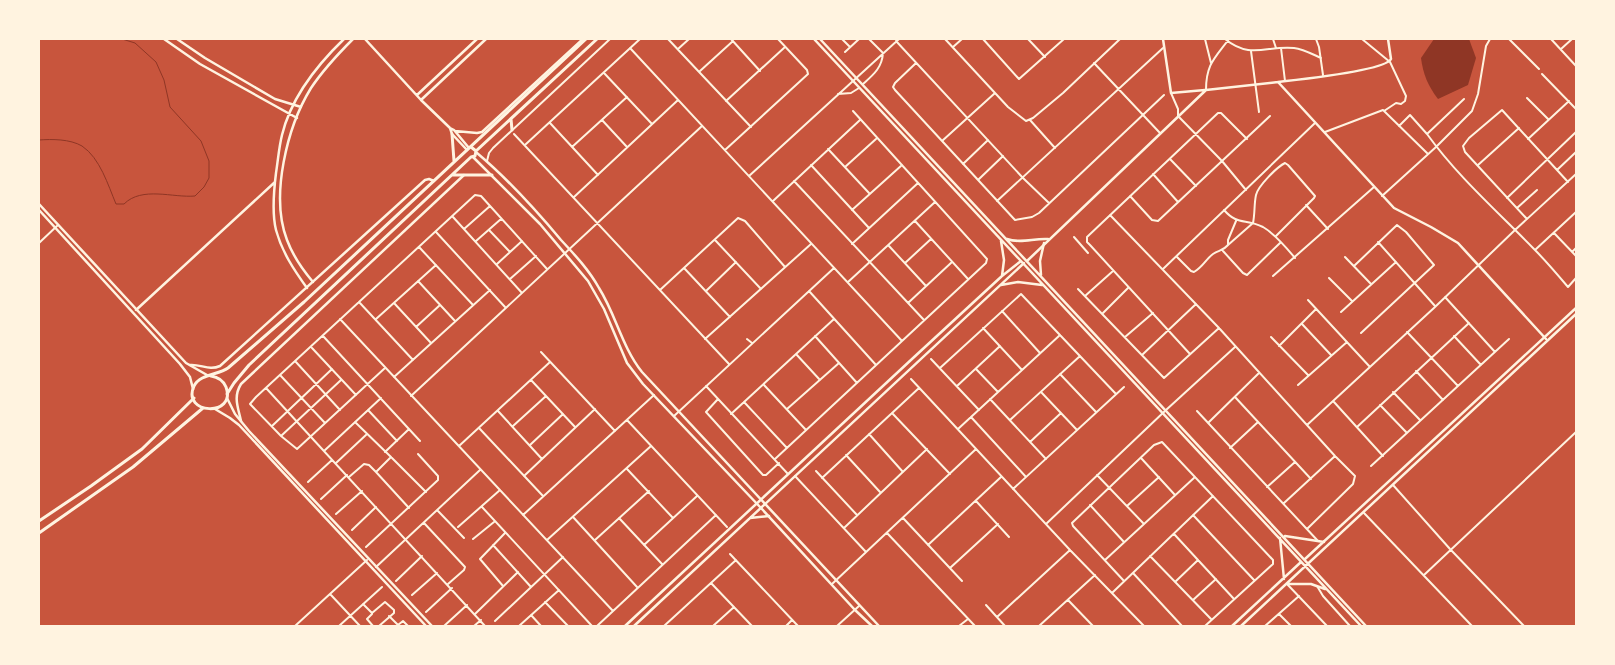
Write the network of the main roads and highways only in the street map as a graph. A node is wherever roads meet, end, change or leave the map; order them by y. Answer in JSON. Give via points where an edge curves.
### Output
{"nodes":[{"id":1,"x":164,"y":39,"type":"edge"},
{"id":2,"x":177,"y":39,"type":"edge"},
{"id":3,"x":344,"y":39,"type":"edge"},
{"id":4,"x":353,"y":39,"type":"edge"},
{"id":5,"x":365,"y":39,"type":"edge"},
{"id":6,"x":477,"y":39,"type":"edge"},
{"id":7,"x":486,"y":39,"type":"edge"},
{"id":8,"x":584,"y":39,"type":"edge"},
{"id":9,"x":596,"y":39,"type":"edge"},
{"id":10,"x":814,"y":39,"type":"edge"},
{"id":11,"x":820,"y":39,"type":"edge"},
{"id":12,"x":1163,"y":39,"type":"edge"},
{"id":13,"x":1388,"y":39,"type":"edge"},
{"id":14,"x":1278,"y":82,"type":"junction"},
{"id":15,"x":1206,"y":90,"type":"junction"},
{"id":16,"x":417,"y":95,"type":"junction"},
{"id":17,"x":421,"y":100,"type":"junction"},
{"id":18,"x":294,"y":105,"type":"junction"},
{"id":19,"x":301,"y":107,"type":"junction"},
{"id":20,"x":290,"y":114,"type":"junction"},
{"id":21,"x":503,"y":114,"type":"junction"},
{"id":22,"x":297,"y":118,"type":"junction"},
{"id":23,"x":511,"y":118,"type":"junction"},
{"id":24,"x":454,"y":132,"type":"junction"},
{"id":25,"x":513,"y":132,"type":"road end"},
{"id":26,"x":468,"y":149,"type":"junction"},
{"id":27,"x":477,"y":152,"type":"junction"},
{"id":28,"x":472,"y":157,"type":"junction"},
{"id":29,"x":454,"y":162,"type":"junction"},
{"id":30,"x":465,"y":174,"type":"junction"},
{"id":31,"x":452,"y":175,"type":"junction"},
{"id":32,"x":492,"y":175,"type":"junction"},
{"id":33,"x":434,"y":181,"type":"junction"},
{"id":34,"x":275,"y":182,"type":"junction"},
{"id":35,"x":39,"y":204,"type":"edge"},
{"id":36,"x":39,"y":210,"type":"edge"},
{"id":37,"x":57,"y":227,"type":"junction"},
{"id":38,"x":1006,"y":238,"type":"junction"},
{"id":39,"x":1000,"y":239,"type":"junction"},
{"id":40,"x":1048,"y":239,"type":"junction"},
{"id":41,"x":1044,"y":242,"type":"junction"},
{"id":42,"x":1026,"y":260,"type":"junction"},
{"id":43,"x":1022,"y":263,"type":"junction"},
{"id":44,"x":1002,"y":276,"type":"junction"},
{"id":45,"x":1041,"y":276,"type":"junction"},
{"id":46,"x":313,"y":282,"type":"junction"},
{"id":47,"x":1043,"y":285,"type":"junction"},
{"id":48,"x":999,"y":286,"type":"junction"},
{"id":49,"x":307,"y":288,"type":"junction"},
{"id":50,"x":1576,"y":308,"type":"edge"},
{"id":51,"x":136,"y":310,"type":"junction"},
{"id":52,"x":1571,"y":313,"type":"junction"},
{"id":53,"x":1576,"y":316,"type":"edge"},
{"id":54,"x":1544,"y":336,"type":"junction"},
{"id":55,"x":622,"y":338,"type":"junction"},
{"id":56,"x":617,"y":340,"type":"junction"},
{"id":57,"x":1547,"y":340,"type":"junction"},
{"id":58,"x":188,"y":365,"type":"junction"},
{"id":59,"x":210,"y":376,"type":"junction"},
{"id":60,"x":193,"y":390,"type":"junction"},
{"id":61,"x":227,"y":396,"type":"junction"},
{"id":62,"x":194,"y":398,"type":"junction"},
{"id":63,"x":203,"y":408,"type":"junction"},
{"id":64,"x":215,"y":409,"type":"junction"},
{"id":65,"x":241,"y":422,"type":"junction"},
{"id":66,"x":762,"y":500,"type":"junction"},
{"id":67,"x":765,"y":503,"type":"junction"},
{"id":68,"x":758,"y":504,"type":"junction"},
{"id":69,"x":761,"y":508,"type":"junction"},
{"id":70,"x":769,"y":516,"type":"junction"},
{"id":71,"x":750,"y":518,"type":"junction"},
{"id":72,"x":39,"y":521,"type":"edge"},
{"id":73,"x":39,"y":533,"type":"edge"},
{"id":74,"x":1282,"y":537,"type":"junction"},
{"id":75,"x":1324,"y":542,"type":"junction"},
{"id":76,"x":1305,"y":559,"type":"junction"},
{"id":77,"x":367,"y":560,"type":"junction"},
{"id":78,"x":1301,"y":562,"type":"junction"},
{"id":79,"x":1308,"y":562,"type":"junction"},
{"id":80,"x":1305,"y":566,"type":"junction"},
{"id":81,"x":375,"y":569,"type":"junction"},
{"id":82,"x":1284,"y":579,"type":"junction"},
{"id":83,"x":1287,"y":584,"type":"junction"},
{"id":84,"x":1326,"y":589,"type":"junction"},
{"id":85,"x":426,"y":626,"type":"edge"},
{"id":86,"x":432,"y":626,"type":"edge"},
{"id":87,"x":626,"y":626,"type":"edge"},
{"id":88,"x":634,"y":626,"type":"edge"},
{"id":89,"x":872,"y":626,"type":"edge"},
{"id":90,"x":880,"y":626,"type":"edge"},
{"id":91,"x":1232,"y":626,"type":"edge"},
{"id":92,"x":1241,"y":626,"type":"edge"},
{"id":93,"x":1361,"y":626,"type":"edge"},
{"id":94,"x":1366,"y":626,"type":"edge"}],
"edges":[{"from":1,"to":20,"type":"main road","via":[[200,64]]},
{"from":2,"to":18,"type":"main road","via":[[275,99]]},
{"from":3,"to":18,"type":"main road","via":[[319,65]]},
{"from":4,"to":19,"type":"main road","via":[[321,74]]},
{"from":5,"to":16,"type":"main road"},
{"from":6,"to":16,"type":"main road"},
{"from":7,"to":17,"type":"main road"},
{"from":8,"to":21,"type":"main road"},
{"from":9,"to":23,"type":"main road"},
{"from":10,"to":39,"type":"main road"},
{"from":11,"to":38,"type":"main road"},
{"from":12,"to":15,"type":"main road","via":[[1171,92]]},
{"from":13,"to":14,"type":"main road","via":[[1390,62],[1373,68]]},
{"from":14,"to":15,"type":"main road"},
{"from":14,"to":54,"type":"main road","via":[[1394,208],[1458,243]]},
{"from":15,"to":40,"type":"main road"},
{"from":16,"to":17,"type":"main road"},
{"from":17,"to":24,"type":"main road"},
{"from":18,"to":19,"type":"main road"},
{"from":18,"to":20,"type":"main road"},
{"from":19,"to":22,"type":"main road"},
{"from":20,"to":22,"type":"main road"},
{"from":20,"to":34,"type":"main road","via":[[282,135]]},
{"from":21,"to":24,"type":"main road","via":[[480,133]]},
{"from":21,"to":26,"type":"main road"},
{"from":22,"to":46,"type":"main road","via":[[287,145],[281,184],[283,227],[293,253]]},
{"from":23,"to":25,"type":"main road"},
{"from":23,"to":27,"type":"main road"},
{"from":24,"to":26,"type":"main road"},
{"from":24,"to":29,"type":"main road"},
{"from":26,"to":27,"type":"main road"},
{"from":26,"to":28,"type":"main road","via":[[467,155]]},
{"from":26,"to":29,"type":"main road"},
{"from":27,"to":28,"type":"main road"},
{"from":27,"to":55,"type":"main road","via":[[533,208],[599,286]]},
{"from":28,"to":31,"type":"main road"},
{"from":28,"to":32,"type":"main road"},
{"from":29,"to":33,"type":"main road"},
{"from":30,"to":31,"type":"main road"},
{"from":30,"to":32,"type":"main road"},
{"from":30,"to":65,"type":"main road","via":[[241,384],[236,398]]},
{"from":31,"to":61,"type":"main road","via":[[249,365]]},
{"from":32,"to":56,"type":"main road","via":[[536,219],[588,281]]},
{"from":33,"to":46,"type":"main road","via":[[425,180]]},
{"from":33,"to":59,"type":"main road","via":[[234,363]]},
{"from":34,"to":49,"type":"main road","via":[[276,228],[287,257]]},
{"from":34,"to":51,"type":"main road"},
{"from":35,"to":37,"type":"main road"},
{"from":36,"to":37,"type":"main road"},
{"from":37,"to":51,"type":"main road"},
{"from":37,"to":60,"type":"main road","via":[[180,364],[190,377]]},
{"from":38,"to":40,"type":"main road","via":[[1020,242]]},
{"from":38,"to":42,"type":"main road"},
{"from":39,"to":43,"type":"main road"},
{"from":39,"to":44,"type":"main road","via":[[1004,260]]},
{"from":40,"to":41,"type":"main road"},
{"from":41,"to":42,"type":"main road"},
{"from":41,"to":45,"type":"main road"},
{"from":42,"to":43,"type":"main road"},
{"from":42,"to":45,"type":"main road"},
{"from":43,"to":44,"type":"main road"},
{"from":43,"to":47,"type":"main road"},
{"from":43,"to":48,"type":"main road"},
{"from":44,"to":66,"type":"main road"},
{"from":45,"to":74,"type":"main road"},
{"from":46,"to":49,"type":"main road"},
{"from":47,"to":48,"type":"main road","via":[[1018,282]]},
{"from":47,"to":74,"type":"main road"},
{"from":48,"to":67,"type":"main road"},
{"from":49,"to":58,"type":"main road","via":[[220,366],[210,369]]},
{"from":50,"to":52,"type":"main road"},
{"from":51,"to":58,"type":"main road"},
{"from":52,"to":53,"type":"main road"},
{"from":52,"to":54,"type":"main road"},
{"from":53,"to":57,"type":"main road"},
{"from":54,"to":57,"type":"main road"},
{"from":54,"to":75,"type":"main road"},
{"from":55,"to":56,"type":"main road"},
{"from":55,"to":66,"type":"main road","via":[[636,364]]},
{"from":56,"to":68,"type":"main road","via":[[630,368]]},
{"from":57,"to":79,"type":"main road"},
{"from":58,"to":59,"type":"main road"},
{"from":59,"to":60,"type":"main road","via":[[198,380]]},
{"from":59,"to":61,"type":"main road","via":[[224,383]]},
{"from":60,"to":62,"type":"main road"},
{"from":61,"to":64,"type":"main road"},
{"from":61,"to":65,"type":"main road"},
{"from":62,"to":63,"type":"main road"},
{"from":62,"to":72,"type":"main road","via":[[142,449]]},
{"from":63,"to":64,"type":"main road"},
{"from":63,"to":73,"type":"main road","via":[[133,467]]},
{"from":64,"to":77,"type":"main road","via":[[239,426]]},
{"from":65,"to":77,"type":"main road"},
{"from":66,"to":67,"type":"main road"},
{"from":66,"to":68,"type":"main road"},
{"from":67,"to":69,"type":"main road"},
{"from":67,"to":90,"type":"main road"},
{"from":68,"to":69,"type":"main road"},
{"from":68,"to":87,"type":"main road"},
{"from":69,"to":70,"type":"main road"},
{"from":69,"to":71,"type":"main road"},
{"from":70,"to":71,"type":"main road"},
{"from":70,"to":89,"type":"main road"},
{"from":71,"to":88,"type":"main road"},
{"from":74,"to":75,"type":"main road"},
{"from":74,"to":76,"type":"main road"},
{"from":74,"to":78,"type":"main road"},
{"from":74,"to":82,"type":"main road"},
{"from":75,"to":76,"type":"main road"},
{"from":76,"to":78,"type":"main road"},
{"from":76,"to":79,"type":"main road"},
{"from":77,"to":81,"type":"main road"},
{"from":78,"to":80,"type":"main road"},
{"from":78,"to":82,"type":"main road"},
{"from":79,"to":80,"type":"main road"},
{"from":79,"to":94,"type":"main road"},
{"from":80,"to":83,"type":"main road"},
{"from":80,"to":84,"type":"main road"},
{"from":81,"to":85,"type":"main road"},
{"from":81,"to":86,"type":"main road"},
{"from":82,"to":91,"type":"main road"},
{"from":83,"to":84,"type":"main road","via":[[1304,583]]},
{"from":83,"to":92,"type":"main road"},
{"from":84,"to":93,"type":"main road"}]}
